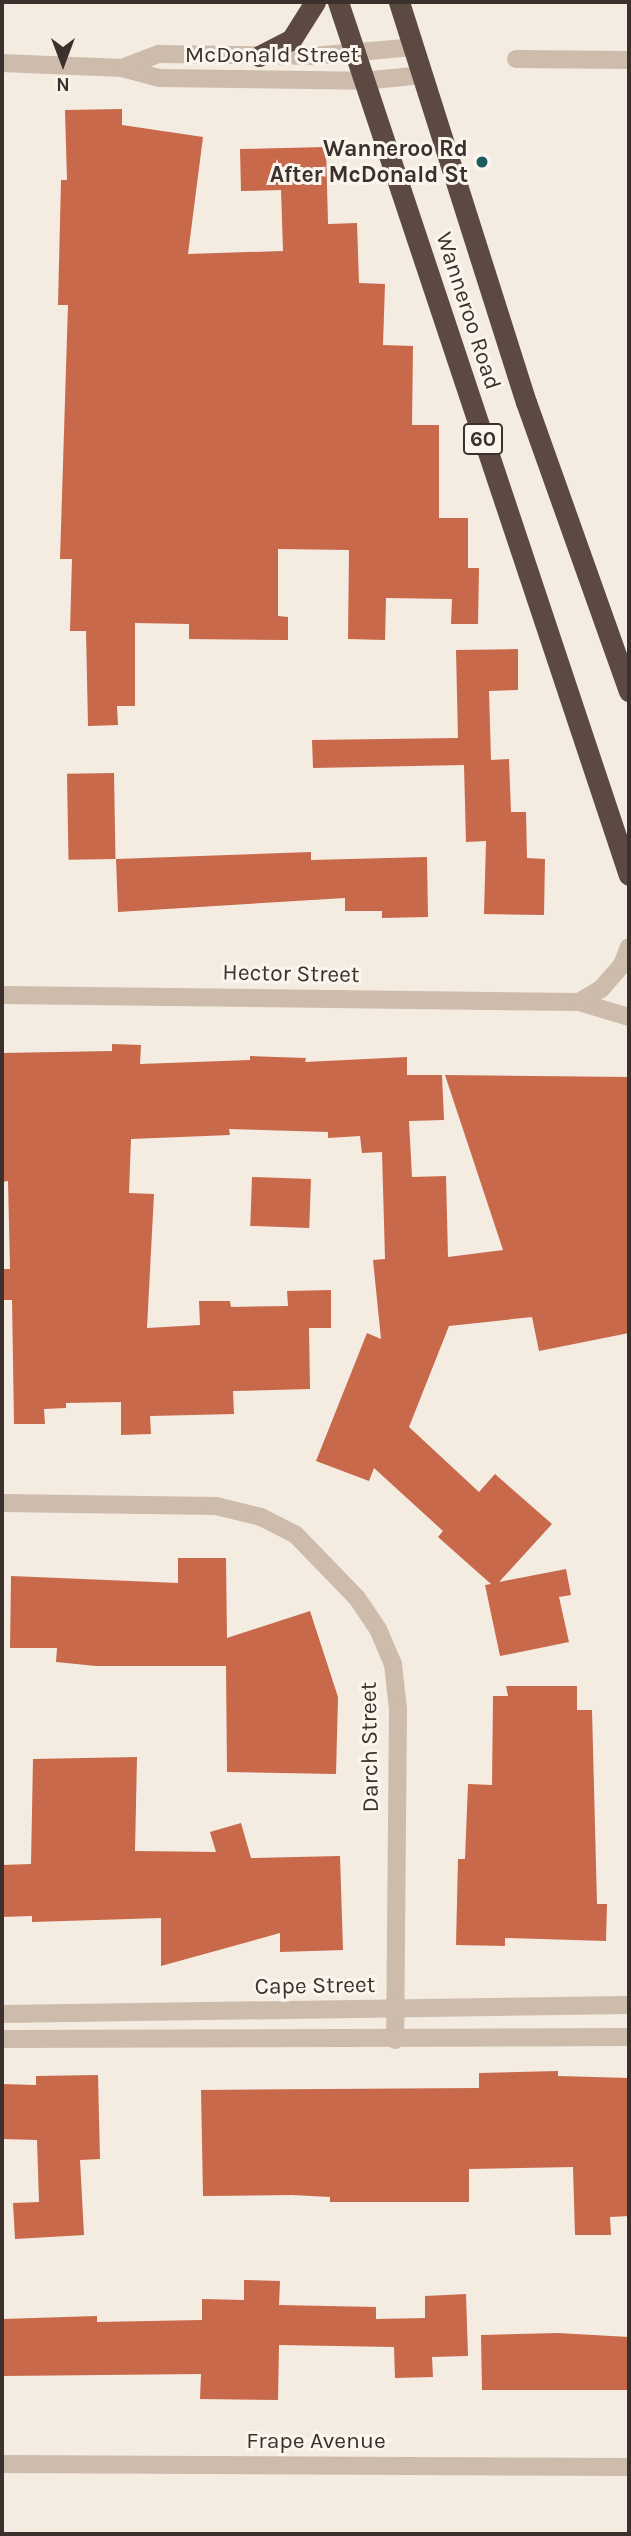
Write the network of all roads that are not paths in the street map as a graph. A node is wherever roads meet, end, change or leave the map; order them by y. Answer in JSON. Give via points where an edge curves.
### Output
{"nodes":[{"id":1,"x":316,"y":2,"type":"edge"},
{"id":2,"x":338,"y":2,"type":"edge"},
{"id":3,"x":399,"y":2,"type":"edge"},
{"id":4,"x":414,"y":47,"type":"junction"},
{"id":5,"x":354,"y":54,"type":"junction"},
{"id":6,"x":259,"y":56,"type":"junction"},
{"id":7,"x":516,"y":59,"type":"dead end"},
{"id":8,"x":629,"y":60,"type":"edge"},
{"id":9,"x":2,"y":63,"type":"edge"},
{"id":10,"x":122,"y":68,"type":"junction"},
{"id":11,"x":423,"y":75,"type":"junction"},
{"id":12,"x":363,"y":81,"type":"junction"},
{"id":13,"x":629,"y":691,"type":"edge"},
{"id":14,"x":629,"y":875,"type":"edge"},
{"id":15,"x":629,"y":947,"type":"edge"},
{"id":16,"x":2,"y":995,"type":"edge"},
{"id":17,"x":579,"y":1002,"type":"junction"},
{"id":18,"x":629,"y":1017,"type":"edge"},
{"id":19,"x":2,"y":1503,"type":"edge"},
{"id":20,"x":629,"y":2005,"type":"edge"},
{"id":21,"x":395,"y":2009,"type":"junction"},
{"id":22,"x":2,"y":2014,"type":"edge"},
{"id":23,"x":629,"y":2037,"type":"edge"},
{"id":24,"x":2,"y":2039,"type":"edge"},
{"id":25,"x":395,"y":2040,"type":"junction"},
{"id":26,"x":2,"y":2465,"type":"edge"},
{"id":27,"x":629,"y":2467,"type":"edge"}],
"edges":[{"from":1,"to":6,"type":"highway","via":[[291,40]]},
{"from":2,"to":5,"type":"highway","name":"Wanneroo Road","number":"60"},
{"from":3,"to":4,"type":"highway","name":"Wanneroo Road","number":"60"},
{"from":4,"to":5,"type":"street","name":"McDonald Street"},
{"from":4,"to":11,"type":"highway","name":"Wanneroo Road","number":"60"},
{"from":5,"to":6,"type":"street","name":"McDonald Street"},
{"from":5,"to":12,"type":"highway","name":"Wanneroo Road","number":"60"},
{"from":6,"to":10,"type":"street","name":"McDonald Street","via":[[159,54]]},
{"from":7,"to":8,"type":"street"},
{"from":9,"to":10,"type":"street","name":"McDonald Street"},
{"from":10,"to":12,"type":"street","name":"McDonald Street","via":[[160,78]]},
{"from":11,"to":12,"type":"street","name":"McDonald Street"},
{"from":11,"to":13,"type":"highway","name":"Wanneroo Road","number":"60","via":[[526,402]]},
{"from":12,"to":14,"type":"highway","name":"Wanneroo Road","number":"60"},
{"from":15,"to":17,"type":"street","via":[[622,965],[601,989]]},
{"from":16,"to":17,"type":"street","name":"Hector Street"},
{"from":17,"to":18,"type":"street","name":"Hector Street"},
{"from":19,"to":21,"type":"street","name":"Darch Street","via":[[216,1506],[261,1517],[296,1534],[357,1598],[378,1629],[393,1664],[398,1709]]},
{"from":20,"to":21,"type":"street","name":"Cape Street"},
{"from":21,"to":22,"type":"street","name":"Cape Street"},
{"from":21,"to":25,"type":"street","name":"Darch Street"},
{"from":23,"to":25,"type":"street"},
{"from":24,"to":25,"type":"street"},
{"from":26,"to":27,"type":"street","name":"Frape Avenue"}]}
